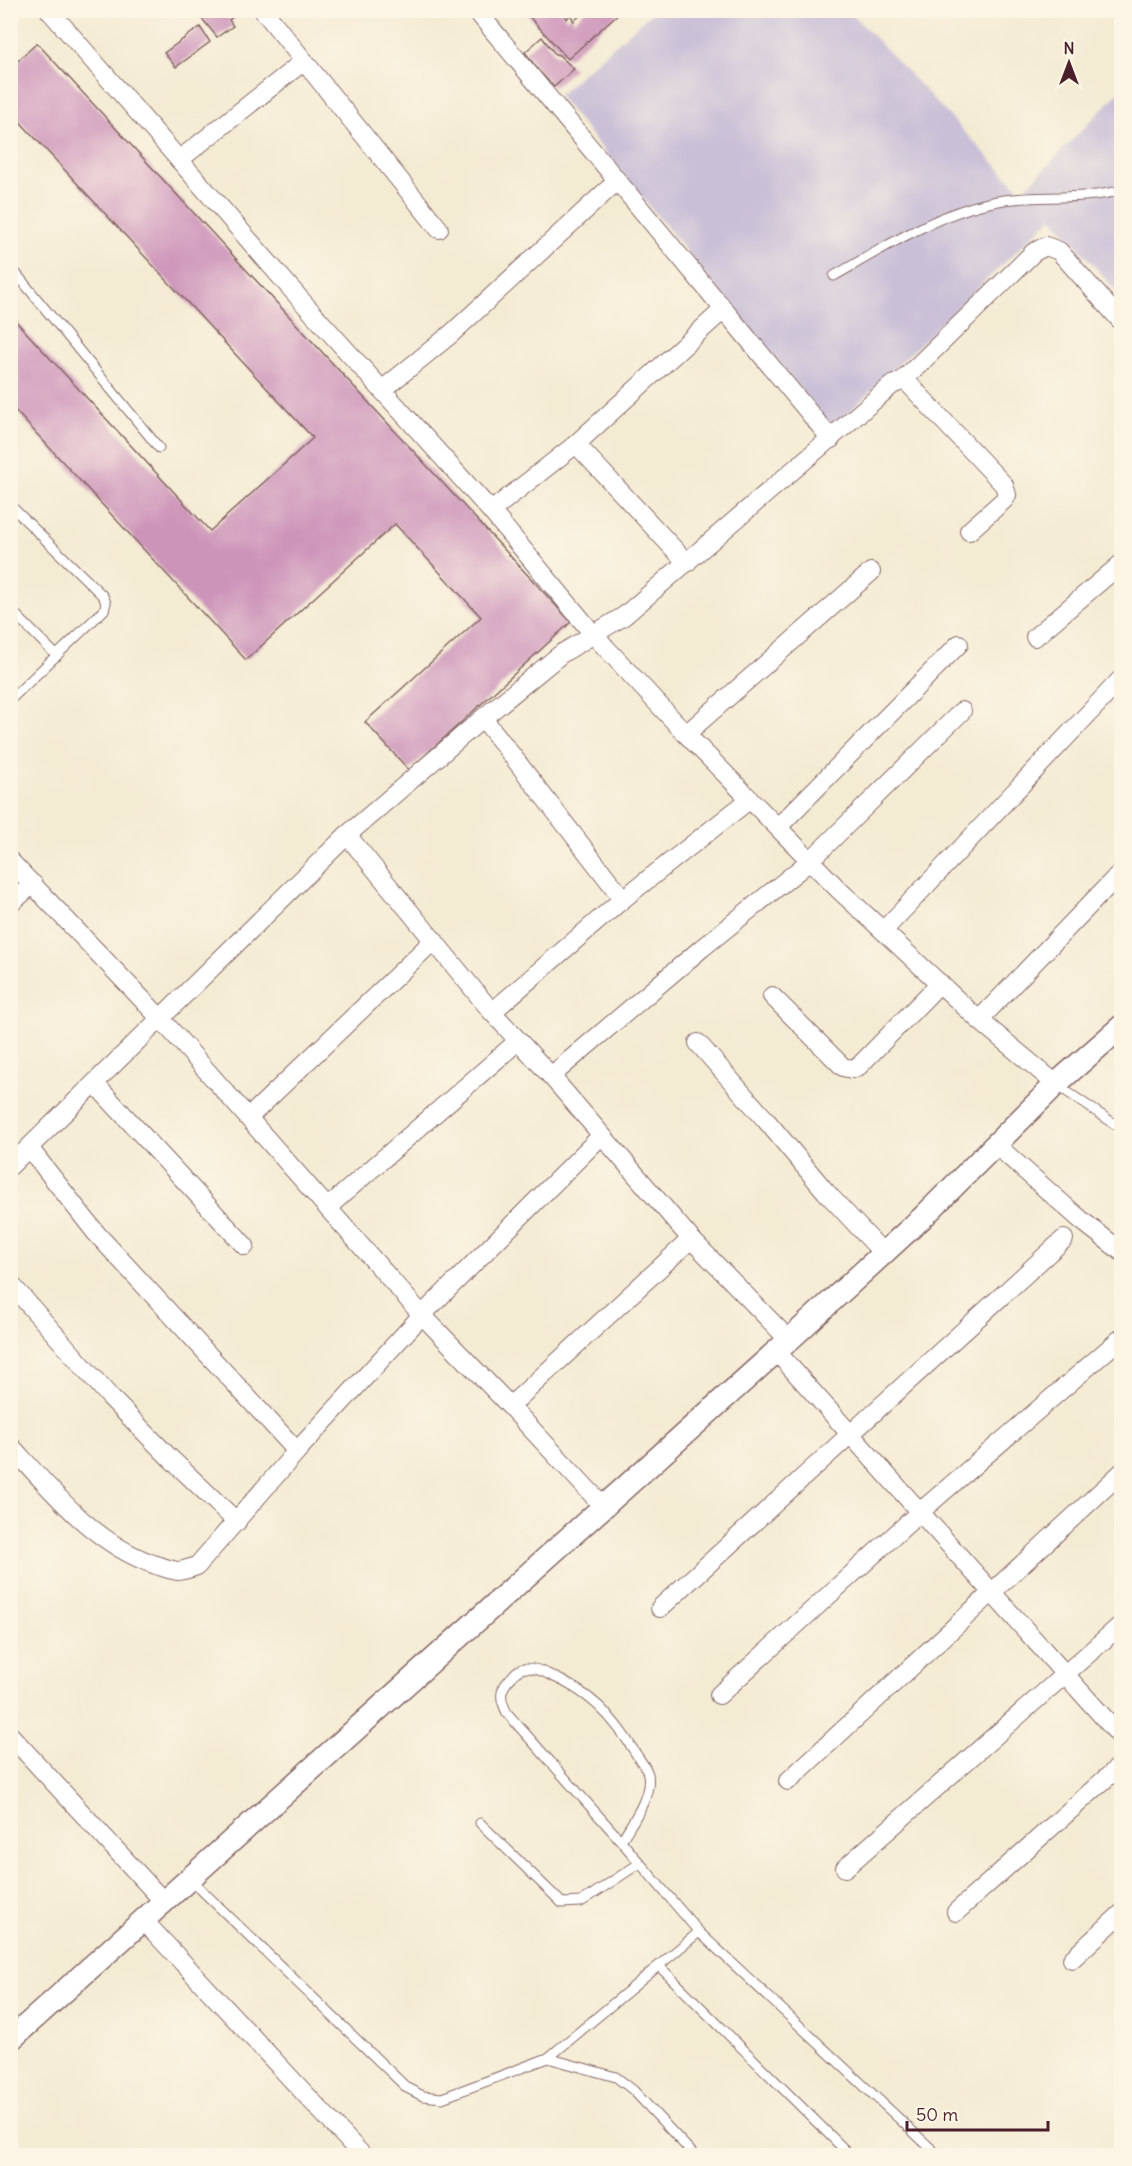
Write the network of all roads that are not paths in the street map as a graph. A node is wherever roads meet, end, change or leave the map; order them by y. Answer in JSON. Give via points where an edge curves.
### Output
{"nodes":[{"id":1,"x":49,"y":10,"type":"edge"},
{"id":2,"x":263,"y":10,"type":"edge"},
{"id":3,"x":476,"y":10,"type":"edge"},
{"id":4,"x":304,"y":61,"type":"junction"},
{"id":5,"x":179,"y":160,"type":"junction"},
{"id":6,"x":617,"y":181,"type":"junction"},
{"id":7,"x":1122,"y":190,"type":"edge"},
{"id":8,"x":440,"y":229,"type":"dead end"},
{"id":9,"x":10,"y":266,"type":"edge"},
{"id":10,"x":834,"y":276,"type":"dead end"},
{"id":11,"x":723,"y":310,"type":"junction"},
{"id":12,"x":1122,"y":322,"type":"edge"},
{"id":13,"x":902,"y":381,"type":"junction"},
{"id":14,"x":382,"y":390,"type":"junction"},
{"id":15,"x":831,"y":439,"type":"junction"},
{"id":16,"x":576,"y":444,"type":"junction"},
{"id":17,"x":159,"y":448,"type":"dead end"},
{"id":18,"x":10,"y":505,"type":"edge"},
{"id":19,"x":491,"y":511,"type":"junction"},
{"id":20,"x":969,"y":531,"type":"dead end"},
{"id":21,"x":687,"y":563,"type":"junction"},
{"id":22,"x":1122,"y":563,"type":"edge"},
{"id":23,"x":871,"y":572,"type":"dead end"},
{"id":24,"x":10,"y":609,"type":"edge"},
{"id":25,"x":594,"y":634,"type":"junction"},
{"id":26,"x":1035,"y":637,"type":"dead end"},
{"id":27,"x":959,"y":644,"type":"dead end"},
{"id":28,"x":57,"y":656,"type":"junction"},
{"id":29,"x":1122,"y":678,"type":"edge"},
{"id":30,"x":10,"y":699,"type":"edge"},
{"id":31,"x":962,"y":711,"type":"dead end"},
{"id":32,"x":483,"y":718,"type":"junction"},
{"id":33,"x":686,"y":734,"type":"junction"},
{"id":34,"x":749,"y":800,"type":"junction"},
{"id":35,"x":778,"y":827,"type":"junction"},
{"id":36,"x":347,"y":835,"type":"junction"},
{"id":37,"x":10,"y":861,"type":"edge"},
{"id":38,"x":810,"y":861,"type":"junction"},
{"id":39,"x":1122,"y":871,"type":"edge"},
{"id":40,"x":33,"y":884,"type":"junction"},
{"id":41,"x":623,"y":899,"type":"junction"},
{"id":42,"x":10,"y":904,"type":"edge"},
{"id":43,"x":884,"y":930,"type":"junction"},
{"id":44,"x":434,"y":940,"type":"junction"},
{"id":45,"x":940,"y":983,"type":"junction"},
{"id":46,"x":772,"y":996,"type":"dead end"},
{"id":47,"x":492,"y":1012,"type":"junction"},
{"id":48,"x":160,"y":1018,"type":"junction"},
{"id":49,"x":979,"y":1020,"type":"junction"},
{"id":50,"x":1122,"y":1026,"type":"edge"},
{"id":51,"x":518,"y":1041,"type":"junction"},
{"id":52,"x":698,"y":1043,"type":"dead end"},
{"id":53,"x":551,"y":1076,"type":"junction"},
{"id":54,"x":95,"y":1084,"type":"junction"},
{"id":55,"x":1056,"y":1084,"type":"junction"},
{"id":56,"x":249,"y":1117,"type":"junction"},
{"id":57,"x":1122,"y":1130,"type":"edge"},
{"id":58,"x":601,"y":1136,"type":"junction"},
{"id":59,"x":996,"y":1145,"type":"junction"},
{"id":60,"x":30,"y":1149,"type":"junction"},
{"id":61,"x":10,"y":1166,"type":"edge"},
{"id":62,"x":328,"y":1207,"type":"junction"},
{"id":63,"x":691,"y":1239,"type":"junction"},
{"id":64,"x":1064,"y":1239,"type":"dead end"},
{"id":65,"x":245,"y":1246,"type":"dead end"},
{"id":66,"x":1122,"y":1252,"type":"edge"},
{"id":67,"x":883,"y":1253,"type":"junction"},
{"id":68,"x":10,"y":1283,"type":"edge"},
{"id":69,"x":422,"y":1315,"type":"junction"},
{"id":70,"x":1120,"y":1340,"type":"edge"},
{"id":71,"x":783,"y":1346,"type":"junction"},
{"id":72,"x":510,"y":1406,"type":"junction"},
{"id":73,"x":849,"y":1433,"type":"junction"},
{"id":74,"x":10,"y":1444,"type":"edge"},
{"id":75,"x":297,"y":1451,"type":"junction"},
{"id":76,"x":1122,"y":1472,"type":"edge"},
{"id":77,"x":603,"y":1507,"type":"junction"},
{"id":78,"x":920,"y":1512,"type":"junction"},
{"id":79,"x":237,"y":1522,"type":"junction"},
{"id":80,"x":992,"y":1593,"type":"junction"},
{"id":81,"x":660,"y":1608,"type":"dead end"},
{"id":82,"x":1122,"y":1624,"type":"edge"},
{"id":83,"x":1065,"y":1675,"type":"junction"},
{"id":84,"x":719,"y":1695,"type":"dead end"},
{"id":85,"x":10,"y":1735,"type":"edge"},
{"id":86,"x":1122,"y":1738,"type":"edge"},
{"id":87,"x":1122,"y":1764,"type":"edge"},
{"id":88,"x":788,"y":1781,"type":"dead end"},
{"id":89,"x":480,"y":1823,"type":"dead end"},
{"id":90,"x":621,"y":1841,"type":"junction"},
{"id":91,"x":640,"y":1863,"type":"junction"},
{"id":92,"x":845,"y":1868,"type":"dead end"},
{"id":93,"x":190,"y":1879,"type":"junction"},
{"id":94,"x":164,"y":1902,"type":"junction"},
{"id":95,"x":956,"y":1912,"type":"dead end"},
{"id":96,"x":1122,"y":1914,"type":"edge"},
{"id":97,"x":144,"y":1921,"type":"junction"},
{"id":98,"x":699,"y":1932,"type":"junction"},
{"id":99,"x":1072,"y":1959,"type":"dead end"},
{"id":100,"x":659,"y":1966,"type":"junction"},
{"id":101,"x":10,"y":2040,"type":"edge"},
{"id":102,"x":548,"y":2058,"type":"junction"},
{"id":103,"x":363,"y":2156,"type":"edge"},
{"id":104,"x":695,"y":2156,"type":"edge"},
{"id":105,"x":851,"y":2156,"type":"edge"},
{"id":106,"x":939,"y":2156,"type":"edge"}],
"edges":[{"from":1,"to":5,"type":"street"},
{"from":2,"to":4,"type":"street"},
{"from":3,"to":6,"type":"street"},
{"from":4,"to":5,"type":"street"},
{"from":4,"to":8,"type":"street"},
{"from":5,"to":14,"type":"street"},
{"from":6,"to":11,"type":"street"},
{"from":6,"to":14,"type":"street","via":[[451,334]]},
{"from":7,"to":10,"type":"lane","via":[[989,202],[901,238]]},
{"from":9,"to":17,"type":"lane"},
{"from":11,"to":15,"type":"street"},
{"from":11,"to":16,"type":"street"},
{"from":12,"to":13,"type":"street","via":[[1059,251],[1046,246],[1034,252]]},
{"from":13,"to":15,"type":"street","via":[[892,385]]},
{"from":13,"to":20,"type":"street","via":[[1007,491],[1004,500]]},
{"from":14,"to":19,"type":"street"},
{"from":15,"to":21,"type":"street"},
{"from":16,"to":19,"type":"street"},
{"from":16,"to":21,"type":"street"},
{"from":18,"to":28,"type":"lane","via":[[106,603],[104,610]]},
{"from":19,"to":25,"type":"street"},
{"from":21,"to":25,"type":"street","via":[[624,616]]},
{"from":22,"to":26,"type":"street"},
{"from":23,"to":33,"type":"street"},
{"from":24,"to":28,"type":"lane"},
{"from":25,"to":32,"type":"street","via":[[561,654]]},
{"from":25,"to":33,"type":"street"},
{"from":27,"to":35,"type":"street"},
{"from":28,"to":30,"type":"lane"},
{"from":29,"to":43,"type":"street"},
{"from":31,"to":38,"type":"street"},
{"from":32,"to":36,"type":"street"},
{"from":32,"to":41,"type":"street"},
{"from":33,"to":34,"type":"street"},
{"from":34,"to":35,"type":"street"},
{"from":34,"to":41,"type":"street"},
{"from":35,"to":38,"type":"street"},
{"from":36,"to":44,"type":"street"},
{"from":36,"to":48,"type":"street"},
{"from":37,"to":40,"type":"street"},
{"from":38,"to":43,"type":"street"},
{"from":38,"to":53,"type":"street"},
{"from":39,"to":49,"type":"street"},
{"from":40,"to":42,"type":"street"},
{"from":40,"to":48,"type":"street"},
{"from":41,"to":47,"type":"street"},
{"from":43,"to":45,"type":"street"},
{"from":44,"to":47,"type":"street"},
{"from":44,"to":56,"type":"street"},
{"from":45,"to":46,"type":"street","via":[[852,1069],[843,1067]]},
{"from":45,"to":49,"type":"street"},
{"from":47,"to":51,"type":"street"},
{"from":48,"to":54,"type":"street"},
{"from":48,"to":56,"type":"street"},
{"from":49,"to":55,"type":"street"},
{"from":50,"to":55,"type":"street"},
{"from":51,"to":53,"type":"street"},
{"from":51,"to":62,"type":"street"},
{"from":52,"to":67,"type":"street"},
{"from":53,"to":58,"type":"street"},
{"from":54,"to":60,"type":"street"},
{"from":54,"to":65,"type":"street"},
{"from":55,"to":57,"type":"lane"},
{"from":55,"to":59,"type":"street"},
{"from":56,"to":62,"type":"street"},
{"from":58,"to":63,"type":"street"},
{"from":58,"to":69,"type":"street"},
{"from":59,"to":66,"type":"street"},
{"from":59,"to":67,"type":"street"},
{"from":60,"to":61,"type":"street"},
{"from":60,"to":75,"type":"street","via":[[96,1233]]},
{"from":62,"to":69,"type":"street"},
{"from":63,"to":71,"type":"street"},
{"from":63,"to":72,"type":"street"},
{"from":64,"to":73,"type":"street"},
{"from":67,"to":71,"type":"street"},
{"from":68,"to":79,"type":"street","via":[[110,1397]]},
{"from":69,"to":72,"type":"street"},
{"from":69,"to":75,"type":"street"},
{"from":70,"to":78,"type":"street"},
{"from":71,"to":73,"type":"street"},
{"from":71,"to":77,"type":"street"},
{"from":72,"to":77,"type":"street"},
{"from":73,"to":78,"type":"street"},
{"from":73,"to":81,"type":"street"},
{"from":74,"to":79,"type":"street","via":[[81,1519],[104,1539],[142,1561],[179,1570],[197,1566]]},
{"from":75,"to":79,"type":"street"},
{"from":76,"to":80,"type":"street"},
{"from":77,"to":93,"type":"street"},
{"from":78,"to":80,"type":"street"},
{"from":78,"to":84,"type":"street"},
{"from":80,"to":83,"type":"street"},
{"from":80,"to":88,"type":"street"},
{"from":82,"to":83,"type":"street"},
{"from":83,"to":86,"type":"street"},
{"from":83,"to":92,"type":"street"},
{"from":85,"to":94,"type":"street"},
{"from":87,"to":95,"type":"street"},
{"from":89,"to":91,"type":"lane","via":[[562,1903],[581,1902]]},
{"from":90,"to":90,"type":"lane","via":[[507,1713],[501,1700],[502,1688],[519,1670],[541,1671],[591,1698],[620,1728],[648,1773],[642,1804]]},
{"from":90,"to":91,"type":"lane"},
{"from":91,"to":98,"type":"lane"},
{"from":93,"to":94,"type":"street"},
{"from":93,"to":102,"type":"lane","via":[[407,2088],[423,2096],[442,2098]]},
{"from":94,"to":97,"type":"street"},
{"from":96,"to":99,"type":"street"},
{"from":97,"to":101,"type":"street"},
{"from":97,"to":103,"type":"street"},
{"from":98,"to":100,"type":"lane"},
{"from":98,"to":106,"type":"lane"},
{"from":100,"to":102,"type":"lane"},
{"from":100,"to":105,"type":"lane"},
{"from":102,"to":104,"type":"lane","via":[[616,2077]]}]}
